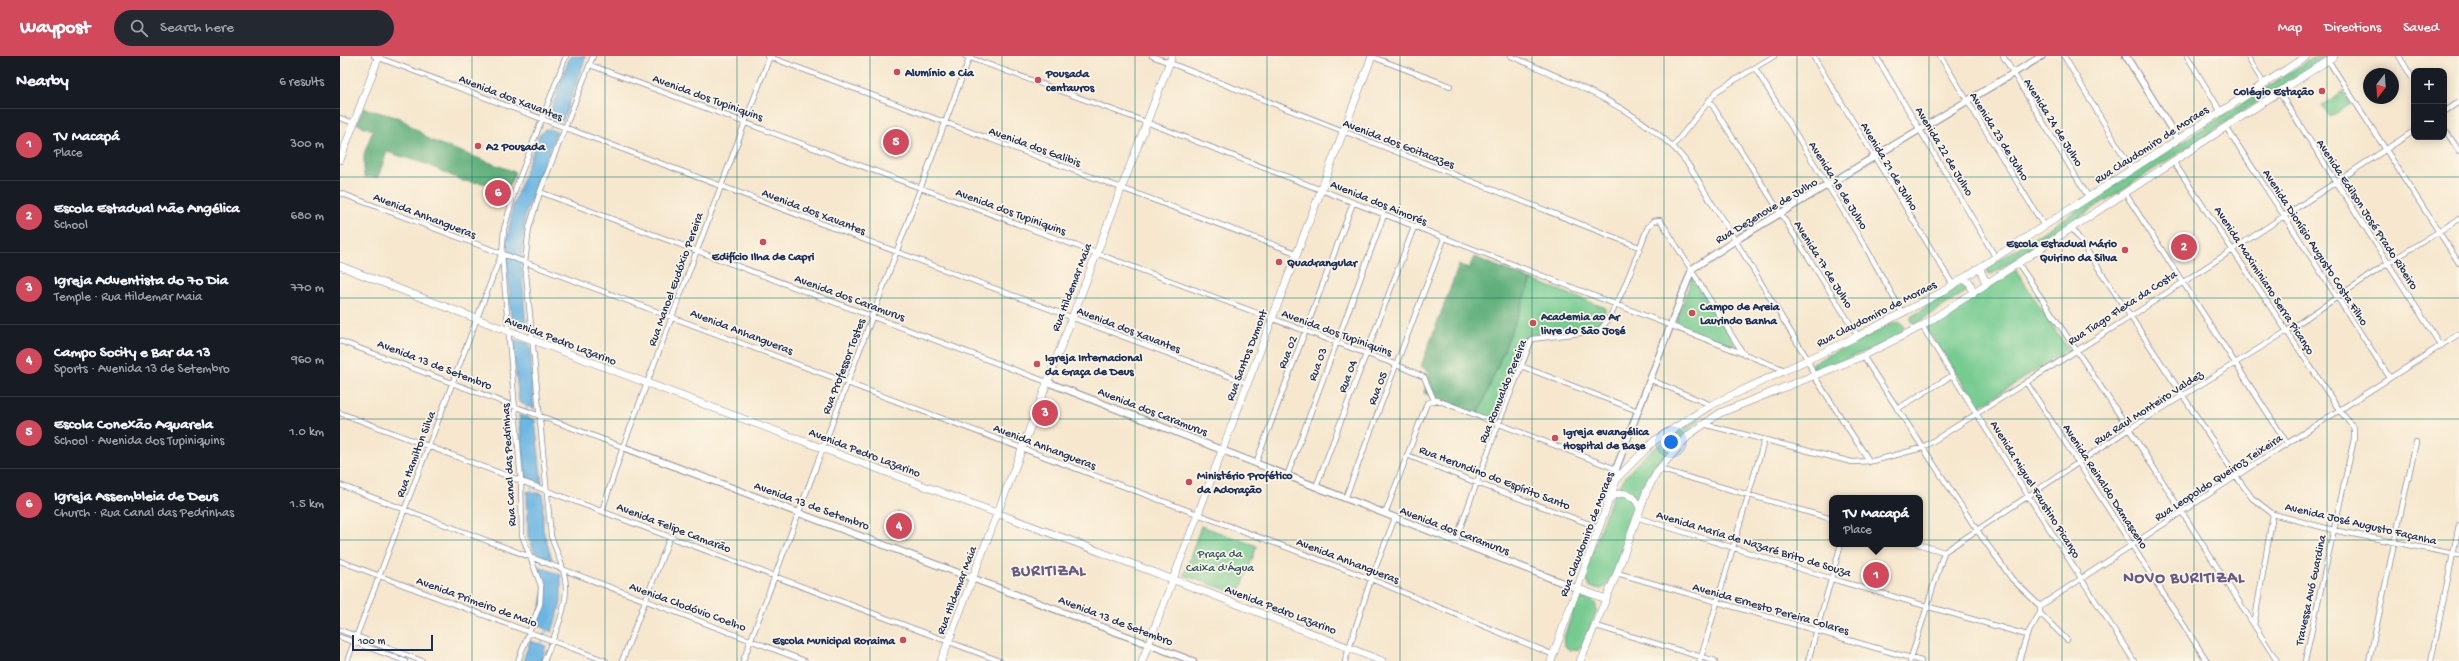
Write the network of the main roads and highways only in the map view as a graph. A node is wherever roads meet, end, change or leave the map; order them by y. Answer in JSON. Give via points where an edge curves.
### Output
{"nodes":[{"id":1,"x":1371,"y":56,"type":"edge"},
{"id":2,"x":2307,"y":56,"type":"edge"},
{"id":3,"x":377,"y":57,"type":"edge"},
{"id":4,"x":2331,"y":58,"type":"edge"},
{"id":5,"x":1171,"y":60,"type":"edge"},
{"id":6,"x":340,"y":160,"type":"edge"},
{"id":7,"x":340,"y":266,"type":"edge"},
{"id":8,"x":1980,"y":269,"type":"junction"},
{"id":9,"x":1963,"y":279,"type":"junction"},
{"id":10,"x":1989,"y":282,"type":"junction"},
{"id":11,"x":1973,"y":294,"type":"junction"},
{"id":12,"x":1609,"y":499,"type":"junction"},
{"id":13,"x":1640,"y":508,"type":"junction"},
{"id":14,"x":997,"y":513,"type":"junction"},
{"id":15,"x":1173,"y":579,"type":"junction"},
{"id":16,"x":1576,"y":588,"type":"junction"},
{"id":17,"x":1606,"y":599,"type":"junction"},
{"id":18,"x":1553,"y":658,"type":"edge"},
{"id":19,"x":941,"y":661,"type":"edge"},
{"id":20,"x":1142,"y":661,"type":"edge"},
{"id":21,"x":1382,"y":661,"type":"edge"},
{"id":22,"x":1580,"y":661,"type":"edge"}],
"edges":[{"from":1,"to":15,"type":"main road","name":"Rua Santos Dumont"},
{"from":2,"to":8,"type":"main road","name":"Rua Claudomiro de Moraes"},
{"from":3,"to":6,"type":"main road"},
{"from":4,"to":10,"type":"main road"},
{"from":5,"to":14,"type":"main road","name":"Rua Hildemar Maia"},
{"from":7,"to":14,"type":"main road","name":"Avenida Pedro Lazarino","via":[[507,331]]},
{"from":8,"to":9,"type":"main road","name":"Rua Claudomiro de Moraes"},
{"from":8,"to":10,"type":"main road","via":[[1984,279]]},
{"from":9,"to":11,"type":"main road","via":[[1970,283]]},
{"from":9,"to":12,"type":"main road","name":"Rua Claudomiro de Moraes","via":[[1903,314],[1711,405],[1654,441],[1625,467],[1617,478]]},
{"from":10,"to":11,"type":"main road"},
{"from":11,"to":13,"type":"main road","via":[[1922,326],[1863,356],[1737,406],[1703,424],[1690,434],[1659,469]]},
{"from":12,"to":13,"type":"main road","via":[[1617,493],[1626,494],[1634,498]]},
{"from":12,"to":16,"type":"main road","name":"Rua Claudomiro de Moraes"},
{"from":13,"to":17,"type":"main road"},
{"from":14,"to":15,"type":"main road","name":"Avenida Pedro Lazarino"},
{"from":14,"to":19,"type":"main road","name":"Rua Hildemar Maia"},
{"from":15,"to":20,"type":"main road","name":"Rua Santos Dumont"},
{"from":15,"to":21,"type":"main road","name":"Avenida Pedro Lazarino"},
{"from":16,"to":17,"type":"main road"},
{"from":16,"to":18,"type":"main road","name":"Rua Claudomiro de Moraes"},
{"from":17,"to":22,"type":"main road"}]}
